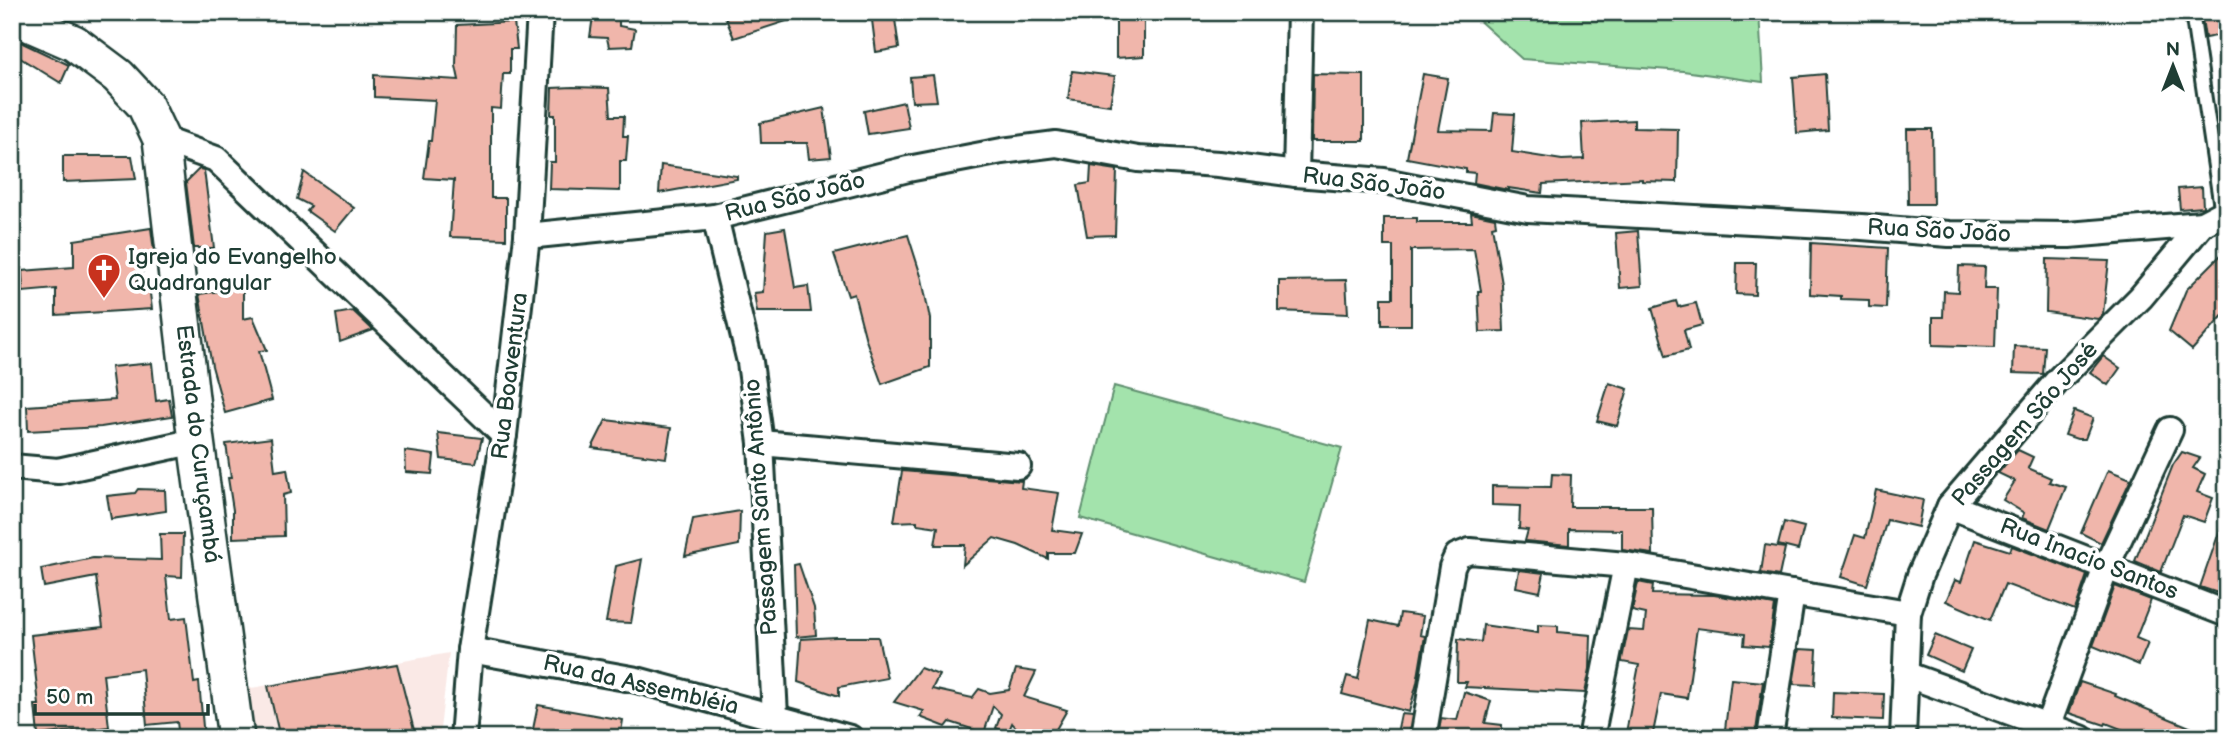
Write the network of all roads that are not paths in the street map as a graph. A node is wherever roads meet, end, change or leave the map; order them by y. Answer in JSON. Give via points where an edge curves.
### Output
{"nodes":[{"id":1,"x":540,"y":12,"type":"edge"},
{"id":2,"x":1300,"y":12,"type":"edge"},
{"id":3,"x":2192,"y":12,"type":"edge"},
{"id":4,"x":12,"y":16,"type":"edge"},
{"id":5,"x":161,"y":139,"type":"junction"},
{"id":6,"x":1296,"y":174,"type":"junction"},
{"id":7,"x":2217,"y":216,"type":"edge"},
{"id":8,"x":715,"y":217,"type":"junction"},
{"id":9,"x":527,"y":236,"type":"junction"},
{"id":10,"x":2170,"y":430,"type":"dead end"},
{"id":11,"x":504,"y":435,"type":"junction"},
{"id":12,"x":196,"y":441,"type":"junction"},
{"id":13,"x":761,"y":443,"type":"junction"},
{"id":14,"x":12,"y":467,"type":"edge"},
{"id":15,"x":1018,"y":467,"type":"dead end"},
{"id":16,"x":1950,"y":506,"type":"junction"},
{"id":17,"x":1626,"y":565,"type":"junction"},
{"id":18,"x":2107,"y":565,"type":"junction"},
{"id":19,"x":1792,"y":593,"type":"junction"},
{"id":20,"x":1908,"y":613,"type":"junction"},
{"id":21,"x":2227,"y":614,"type":"edge"},
{"id":22,"x":470,"y":650,"type":"junction"},
{"id":23,"x":1905,"y":674,"type":"junction"},
{"id":24,"x":775,"y":716,"type":"junction"},
{"id":25,"x":2048,"y":725,"type":"junction"},
{"id":26,"x":236,"y":738,"type":"edge"},
{"id":27,"x":463,"y":738,"type":"edge"},
{"id":28,"x":850,"y":738,"type":"edge"},
{"id":29,"x":1423,"y":738,"type":"edge"},
{"id":30,"x":1591,"y":738,"type":"edge"},
{"id":31,"x":1770,"y":738,"type":"edge"},
{"id":32,"x":1903,"y":738,"type":"edge"},
{"id":33,"x":2081,"y":738,"type":"edge"}],
"edges":[{"from":1,"to":9,"type":"street","name":"Rua Boaventura"},
{"from":2,"to":6,"type":"street"},
{"from":3,"to":7,"type":"lane"},
{"from":4,"to":5,"type":"street","name":"Estrada do Curuçambá","via":[[74,43],[118,76],[145,105]]},
{"from":5,"to":11,"type":"street","via":[[216,159]]},
{"from":5,"to":12,"type":"street","name":"Estrada do Curuçambá"},
{"from":6,"to":7,"type":"street","name":"Rua São João","via":[[1384,181],[1528,209],[1949,234],[2068,235]]},
{"from":6,"to":8,"type":"street","name":"Rua São João","via":[[1138,159],[1056,144],[908,169]]},
{"from":7,"to":16,"type":"street","name":"Passagem São José","via":[[2059,380]]},
{"from":8,"to":9,"type":"street","name":"Rua São João"},
{"from":8,"to":13,"type":"street","name":"Passagem Santo Antônio","via":[[750,362]]},
{"from":9,"to":11,"type":"street","name":"Rua Boaventura"},
{"from":10,"to":18,"type":"street"},
{"from":11,"to":22,"type":"street","name":"Rua Boaventura"},
{"from":12,"to":14,"type":"street","via":[[58,471]]},
{"from":12,"to":26,"type":"street","name":"Estrada do Curuçambá"},
{"from":13,"to":15,"type":"street"},
{"from":13,"to":24,"type":"street","name":"Passagem Santo Antônio"},
{"from":16,"to":18,"type":"street","name":"Rua Inacio Santos"},
{"from":16,"to":20,"type":"street","name":"Passagem São José"},
{"from":17,"to":19,"type":"street"},
{"from":17,"to":29,"type":"street","via":[[1470,551],[1458,556],[1452,567]]},
{"from":17,"to":30,"type":"street"},
{"from":18,"to":21,"type":"street","name":"Rua Inacio Santos"},
{"from":18,"to":25,"type":"street"},
{"from":19,"to":20,"type":"street"},
{"from":19,"to":31,"type":"street"},
{"from":20,"to":23,"type":"street","name":"Passagem São José"},
{"from":22,"to":24,"type":"street","name":"Rua da Assembléia","via":[[637,680]]},
{"from":22,"to":27,"type":"street","name":"Rua Boaventura"},
{"from":23,"to":25,"type":"street"},
{"from":23,"to":32,"type":"street","name":"Passagem São José"},
{"from":24,"to":28,"type":"street","name":"Rua da Assembléia"},
{"from":25,"to":33,"type":"street"}]}
